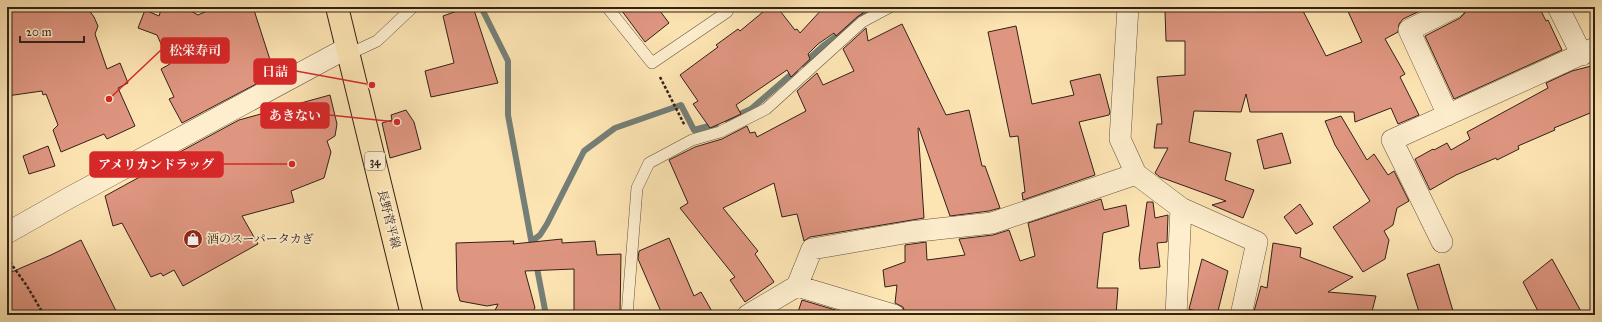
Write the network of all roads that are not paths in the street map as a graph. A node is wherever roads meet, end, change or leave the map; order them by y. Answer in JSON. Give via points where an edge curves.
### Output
{"nodes":[{"id":1,"x":337,"y":7,"type":"edge"},
{"id":2,"x":413,"y":7,"type":"edge"},
{"id":3,"x":607,"y":7,"type":"edge"},
{"id":4,"x":730,"y":7,"type":"edge"},
{"id":5,"x":890,"y":7,"type":"edge"},
{"id":6,"x":1128,"y":7,"type":"edge"},
{"id":7,"x":1455,"y":7,"type":"edge"},
{"id":8,"x":1558,"y":7,"type":"edge"},
{"id":9,"x":348,"y":51,"type":"junction"},
{"id":10,"x":1589,"y":51,"type":"edge"},
{"id":11,"x":1448,"y":115,"type":"junction"},
{"id":12,"x":1136,"y":174,"type":"junction"},
{"id":13,"x":1181,"y":208,"type":"junction"},
{"id":14,"x":7,"y":234,"type":"edge"},
{"id":15,"x":1442,"y":242,"type":"dead end"},
{"id":16,"x":797,"y":286,"type":"junction"},
{"id":17,"x":412,"y":315,"type":"edge"},
{"id":18,"x":627,"y":315,"type":"edge"},
{"id":19,"x":748,"y":315,"type":"edge"},
{"id":20,"x":894,"y":315,"type":"edge"},
{"id":21,"x":1176,"y":315,"type":"edge"},
{"id":22,"x":1241,"y":315,"type":"edge"}],
"edges":[{"from":1,"to":9,"type":"main road","name":"長野菅平線","number":"34"},
{"from":2,"to":9,"type":"lane","via":[[377,41]]},
{"from":3,"to":4,"type":"lane","via":[[652,63],[727,12]]},
{"from":5,"to":18,"type":"lane","via":[[862,22],[766,109],[720,132],[692,140],[649,163],[637,188]]},
{"from":6,"to":12,"type":"street","via":[[1120,138]]},
{"from":7,"to":11,"type":"street","via":[[1409,30]]},
{"from":8,"to":10,"type":"street"},
{"from":9,"to":14,"type":"street","via":[[67,199]]},
{"from":9,"to":17,"type":"main road","name":"長野菅平線","number":"34"},
{"from":10,"to":11,"type":"street"},
{"from":11,"to":15,"type":"street","via":[[1392,140]]},
{"from":12,"to":13,"type":"street"},
{"from":12,"to":16,"type":"street","via":[[992,223],[910,232],[812,249]]},
{"from":13,"to":21,"type":"street"},
{"from":13,"to":22,"type":"street","via":[[1257,242]]},
{"from":16,"to":19,"type":"street"},
{"from":16,"to":20,"type":"street"}]}
